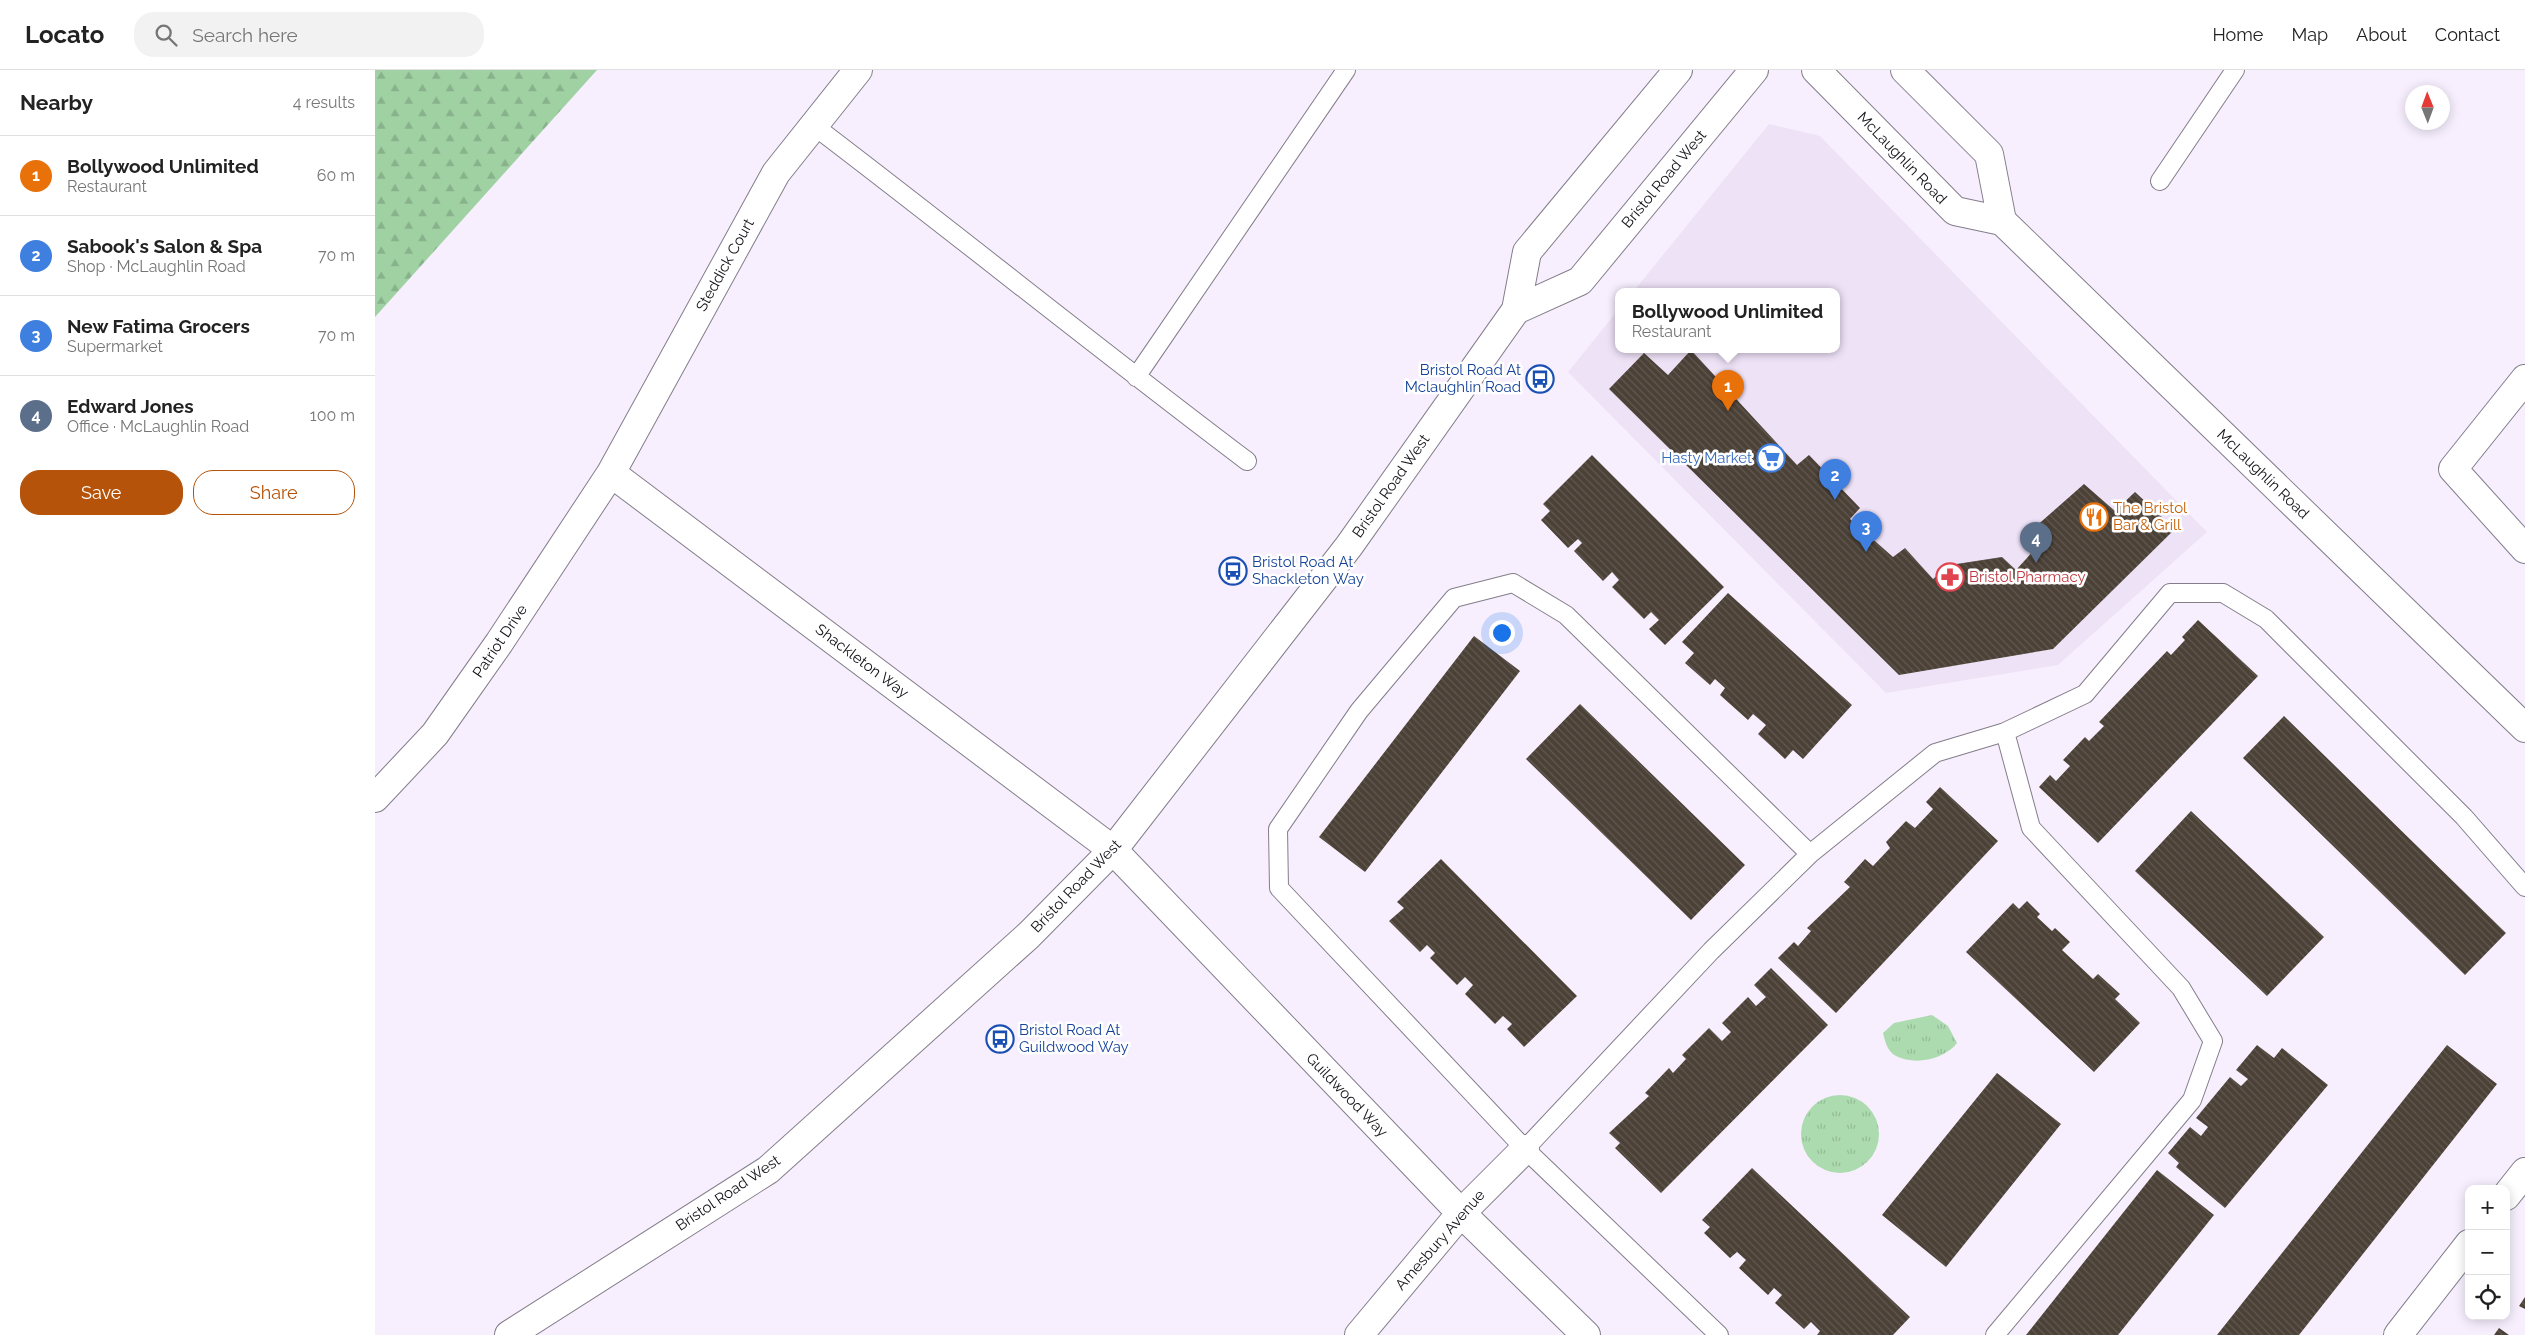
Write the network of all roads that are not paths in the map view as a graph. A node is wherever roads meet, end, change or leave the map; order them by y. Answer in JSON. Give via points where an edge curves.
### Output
{"nodes":[{"id":1,"x":858,"y":70,"type":"edge"},
{"id":2,"x":1346,"y":70,"type":"edge"},
{"id":3,"x":1678,"y":70,"type":"edge"},
{"id":4,"x":1754,"y":70,"type":"edge"},
{"id":5,"x":1816,"y":70,"type":"edge"},
{"id":6,"x":1905,"y":70,"type":"edge"},
{"id":7,"x":2235,"y":70,"type":"edge"},
{"id":8,"x":813,"y":125,"type":"junction"},
{"id":9,"x":2160,"y":181,"type":"dead end"},
{"id":10,"x":2002,"y":220,"type":"junction"},
{"id":11,"x":1516,"y":310,"type":"junction"},
{"id":12,"x":1136,"y":377,"type":"junction"},
{"id":13,"x":2525,"y":379,"type":"edge"},
{"id":14,"x":1247,"y":461,"type":"dead end"},
{"id":15,"x":611,"y":472,"type":"junction"},
{"id":16,"x":2525,"y":549,"type":"edge"},
{"id":17,"x":2525,"y":728,"type":"edge"},
{"id":18,"x":2005,"y":732,"type":"junction"},
{"id":19,"x":375,"y":798,"type":"edge"},
{"id":20,"x":1113,"y":850,"type":"junction"},
{"id":21,"x":1810,"y":854,"type":"junction"},
{"id":22,"x":2525,"y":887,"type":"edge"},
{"id":23,"x":1525,"y":1149,"type":"junction"},
{"id":24,"x":2525,"y":1172,"type":"edge"},
{"id":25,"x":2510,"y":1191,"type":"edge"},
{"id":26,"x":1461,"y":1213,"type":"junction"},
{"id":27,"x":2465,"y":1249,"type":"edge"},
{"id":28,"x":509,"y":1335,"type":"edge"},
{"id":29,"x":1359,"y":1335,"type":"edge"},
{"id":30,"x":1586,"y":1335,"type":"edge"},
{"id":31,"x":1719,"y":1335,"type":"edge"},
{"id":32,"x":1995,"y":1335,"type":"edge"},
{"id":33,"x":2398,"y":1335,"type":"edge"}],
"edges":[{"from":1,"to":8,"type":"street","name":"Steddick Court"},
{"from":2,"to":12,"type":"lane"},
{"from":3,"to":11,"type":"street","name":"Bristol Road West","via":[[1527,252]]},
{"from":4,"to":11,"type":"street","name":"Bristol Road West","via":[[1580,281]]},
{"from":5,"to":10,"type":"street","name":"McLaughlin Road","via":[[1955,211]]},
{"from":6,"to":10,"type":"street","via":[[1989,154]]},
{"from":7,"to":9,"type":"lane"},
{"from":8,"to":12,"type":"lane","via":[[973,246]]},
{"from":8,"to":15,"type":"street","name":"Steddick Court","via":[[776,173]]},
{"from":10,"to":17,"type":"street","name":"McLaughlin Road"},
{"from":11,"to":20,"type":"street","name":"Bristol Road West","via":[[1349,546]]},
{"from":12,"to":14,"type":"lane"},
{"from":13,"to":16,"type":"street","via":[[2453,469]]},
{"from":15,"to":19,"type":"street","name":"Patriot Drive","via":[[499,644],[435,734]]},
{"from":15,"to":20,"type":"street","name":"Shackleton Way"},
{"from":18,"to":21,"type":"lane","via":[[1935,753]]},
{"from":18,"to":22,"type":"lane","via":[[2085,694],[2170,593],[2223,593],[2266,619],[2464,817]]},
{"from":18,"to":32,"type":"lane","via":[[2031,828],[2181,988],[2213,1041],[2192,1100]]},
{"from":20,"to":26,"type":"street","name":"Guildwood Way"},
{"from":20,"to":28,"type":"street","name":"Bristol Road West","via":[[1029,936],[768,1170]]},
{"from":21,"to":23,"type":"lane","via":[[1711,951]]},
{"from":21,"to":23,"type":"lane","via":[[1567,615],[1513,583],[1454,598],[1359,712],[1279,829],[1279,888]]},
{"from":23,"to":26,"type":"street","name":"Amesbury Avenue"},
{"from":23,"to":31,"type":"lane"},
{"from":24,"to":25,"type":"street"},
{"from":26,"to":29,"type":"street","name":"Amesbury Avenue"},
{"from":26,"to":30,"type":"street","name":"Guildwood Way"},
{"from":27,"to":33,"type":"street"}]}
